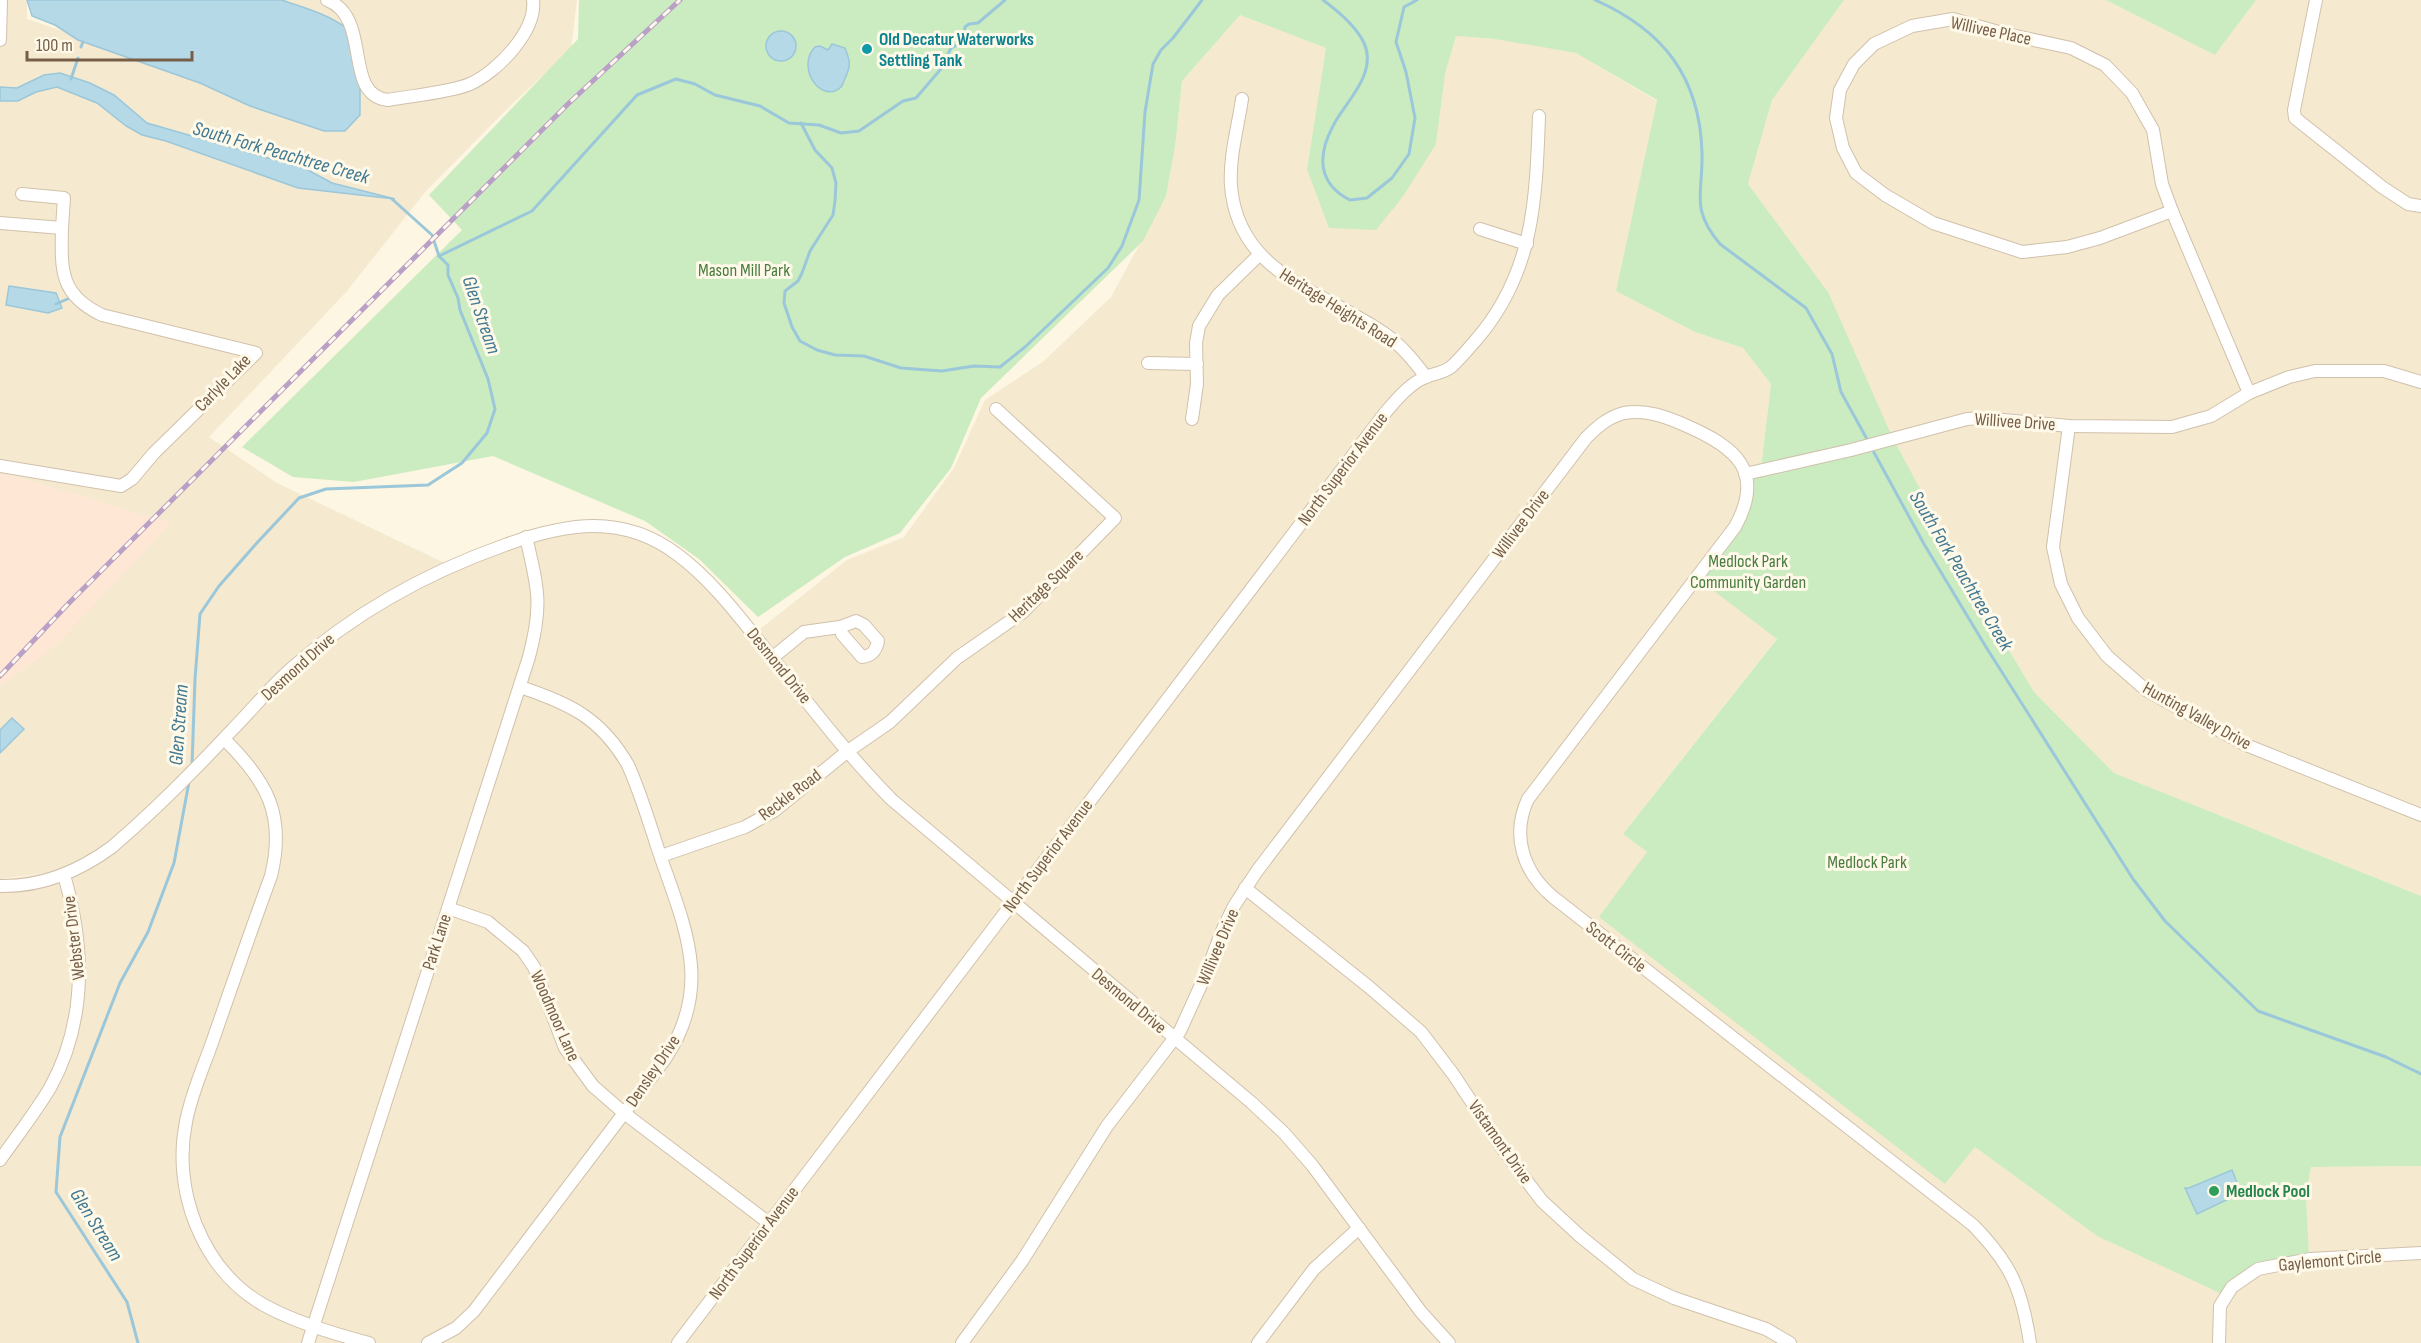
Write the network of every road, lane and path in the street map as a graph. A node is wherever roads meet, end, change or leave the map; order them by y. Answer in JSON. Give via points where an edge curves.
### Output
{"nodes":[{"id":1,"x":1,"y":0,"type":"edge"},
{"id":2,"x":327,"y":0,"type":"edge"},
{"id":3,"x":533,"y":0,"type":"edge"},
{"id":4,"x":2316,"y":0,"type":"edge"},
{"id":5,"x":0,"y":40,"type":"edge"},
{"id":6,"x":1242,"y":99,"type":"dead end"},
{"id":7,"x":1539,"y":116,"type":"dead end"},
{"id":8,"x":22,"y":194,"type":"dead end"},
{"id":9,"x":2421,"y":206,"type":"edge"},
{"id":10,"x":2172,"y":211,"type":"junction"},
{"id":11,"x":0,"y":224,"type":"edge"},
{"id":12,"x":62,"y":228,"type":"junction"},
{"id":13,"x":1480,"y":229,"type":"dead end"},
{"id":14,"x":1527,"y":244,"type":"junction"},
{"id":15,"x":1260,"y":254,"type":"junction"},
{"id":16,"x":1148,"y":363,"type":"dead end"},
{"id":17,"x":1197,"y":364,"type":"junction"},
{"id":18,"x":1426,"y":377,"type":"junction"},
{"id":19,"x":2421,"y":382,"type":"edge"},
{"id":20,"x":2249,"y":393,"type":"junction"},
{"id":21,"x":996,"y":409,"type":"dead end"},
{"id":22,"x":1192,"y":418,"type":"dead end"},
{"id":23,"x":2069,"y":426,"type":"junction"},
{"id":24,"x":0,"y":466,"type":"edge"},
{"id":25,"x":1744,"y":474,"type":"junction"},
{"id":26,"x":526,"y":537,"type":"junction"},
{"id":27,"x":840,"y":627,"type":"dead end"},
{"id":28,"x":772,"y":658,"type":"junction"},
{"id":29,"x":520,"y":687,"type":"junction"},
{"id":30,"x":224,"y":739,"type":"junction"},
{"id":31,"x":848,"y":751,"type":"junction"},
{"id":32,"x":2421,"y":815,"type":"edge"},
{"id":33,"x":661,"y":856,"type":"junction"},
{"id":34,"x":64,"y":875,"type":"junction"},
{"id":35,"x":0,"y":886,"type":"edge"},
{"id":36,"x":1245,"y":888,"type":"junction"},
{"id":37,"x":1012,"y":904,"type":"junction"},
{"id":38,"x":448,"y":908,"type":"junction"},
{"id":39,"x":1174,"y":1039,"type":"junction"},
{"id":40,"x":624,"y":1113,"type":"junction"},
{"id":41,"x":0,"y":1160,"type":"edge"},
{"id":42,"x":769,"y":1223,"type":"junction"},
{"id":43,"x":1359,"y":1227,"type":"junction"},
{"id":44,"x":2421,"y":1253,"type":"edge"},
{"id":45,"x":314,"y":1326,"type":"junction"},
{"id":46,"x":308,"y":1343,"type":"edge"},
{"id":47,"x":369,"y":1343,"type":"edge"},
{"id":48,"x":428,"y":1343,"type":"edge"},
{"id":49,"x":678,"y":1343,"type":"edge"},
{"id":50,"x":962,"y":1343,"type":"edge"},
{"id":51,"x":1258,"y":1343,"type":"edge"},
{"id":52,"x":1449,"y":1343,"type":"edge"},
{"id":53,"x":1790,"y":1343,"type":"edge"},
{"id":54,"x":2030,"y":1343,"type":"edge"},
{"id":55,"x":2219,"y":1343,"type":"edge"}],
"edges":[{"from":1,"to":5,"type":"street"},
{"from":2,"to":3,"type":"street","via":[[350,20],[368,90],[388,100],[469,85],[485,75],[526,33]]},
{"from":4,"to":9,"type":"street","via":[[2295,118],[2382,186],[2408,204]]},
{"from":6,"to":15,"type":"street","name":"Heritage Heights Road","via":[[1232,160],[1233,199],[1241,224]]},
{"from":7,"to":14,"type":"street","name":"North Superior Avenue","via":[[1536,193]]},
{"from":8,"to":12,"type":"street","name":"Carlyle Lake","via":[[64,198]]},
{"from":10,"to":10,"type":"street","name":"Willivee Place","via":[[2100,238],[2067,247],[2022,252],[1933,223],[1856,173],[1843,148],[1836,118],[1840,90],[1854,63],[1874,44],[1912,26],[1953,19],[2071,48],[2105,65],[2132,93],[2152,130],[2162,184]]},
{"from":10,"to":20,"type":"street","name":"Willivee Place"},
{"from":11,"to":12,"type":"street"},
{"from":12,"to":24,"type":"street","name":"Carlyle Lake","via":[[61,267],[69,292],[86,307],[102,315],[256,353],[121,486]]},
{"from":13,"to":14,"type":"street"},
{"from":14,"to":18,"type":"street","name":"North Superior Avenue","via":[[1512,287],[1489,324],[1450,367]]},
{"from":15,"to":17,"type":"street","via":[[1226,286],[1203,316],[1197,334]]},
{"from":15,"to":18,"type":"street","name":"Heritage Heights Road","via":[[1294,283],[1384,333],[1405,350]]},
{"from":16,"to":17,"type":"street"},
{"from":17,"to":22,"type":"street"},
{"from":18,"to":37,"type":"street","name":"North Superior Avenue","via":[[1385,413]]},
{"from":19,"to":20,"type":"street","name":"Willivee Drive","via":[[2384,371],[2315,371]]},
{"from":20,"to":23,"type":"street","name":"Willivee Drive","via":[[2211,416],[2172,427]]},
{"from":21,"to":31,"type":"street","name":"Heritage Square","via":[[1115,519],[1023,612],[957,658],[906,709]]},
{"from":23,"to":25,"type":"street","name":"Willivee Drive","via":[[1967,419]]},
{"from":23,"to":32,"type":"street","name":"Hunting Valley Drive","via":[[2053,547],[2061,584],[2078,618],[2107,656],[2146,690],[2246,745]]},
{"from":25,"to":36,"type":"street","name":"Willivee Drive","via":[[1739,460],[1725,445],[1669,418],[1626,413],[1602,423],[1586,438]]},
{"from":25,"to":54,"type":"street","name":"Scott Circle","via":[[1744,504],[1735,527],[1528,799],[1520,828],[1523,856],[1536,881],[1552,897],[1973,1225],[1997,1250],[2011,1273],[2022,1300]]},
{"from":26,"to":28,"type":"street","name":"Desmond Drive","via":[[585,525],[618,527],[652,538],[709,582]]},
{"from":26,"to":29,"type":"street","name":"Park Lane","via":[[539,603]]},
{"from":26,"to":30,"type":"street","name":"Desmond Drive","via":[[421,580],[347,624],[289,671]]},
{"from":27,"to":28,"type":"street","via":[[804,632]]},
{"from":28,"to":31,"type":"street","name":"Desmond Drive"},
{"from":29,"to":33,"type":"street","name":"Densley Drive","via":[[574,708],[614,742],[633,777]]},
{"from":29,"to":38,"type":"street","name":"Park Lane"},
{"from":30,"to":34,"type":"street","name":"Desmond Drive","via":[[119,841]]},
{"from":30,"to":45,"type":"street","via":[[251,767],[269,797],[277,832],[276,852],[189,1108],[183,1176],[201,1235],[226,1273],[263,1304]]},
{"from":31,"to":33,"type":"street","name":"Reckle Road","via":[[759,820]]},
{"from":31,"to":37,"type":"street","name":"Desmond Drive","via":[[891,799]]},
{"from":33,"to":40,"type":"street","name":"Densley Drive","via":[[689,943],[692,990],[674,1046]]},
{"from":34,"to":35,"type":"street","name":"Desmond Drive","via":[[45,882]]},
{"from":34,"to":41,"type":"street","name":"Webster Drive","via":[[80,953],[78,1009],[50,1088]]},
{"from":36,"to":39,"type":"street","name":"Willivee Drive"},
{"from":36,"to":53,"type":"street","name":"Vistamont Drive","via":[[1420,1032],[1542,1201],[1580,1236],[1633,1279],[1674,1298],[1766,1329]]},
{"from":37,"to":39,"type":"street","name":"Desmond Drive"},
{"from":37,"to":42,"type":"street","name":"North Superior Avenue"},
{"from":38,"to":40,"type":"street","name":"Woodmoor Lane","via":[[488,922],[523,951],[534,967],[573,1060],[593,1086]]},
{"from":38,"to":45,"type":"street","name":"Park Lane"},
{"from":39,"to":43,"type":"street","name":"Desmond Drive","via":[[1284,1133]]},
{"from":39,"to":50,"type":"street","name":"Willivee Drive","via":[[1102,1134],[1022,1262]]},
{"from":40,"to":42,"type":"street","name":"Woodmoor Lane"},
{"from":40,"to":48,"type":"street","name":"Densley Drive","via":[[474,1311],[456,1328]]},
{"from":42,"to":49,"type":"street","name":"North Superior Avenue"},
{"from":43,"to":51,"type":"street","via":[[1314,1269]]},
{"from":43,"to":52,"type":"street","name":"Desmond Drive","via":[[1421,1312]]},
{"from":44,"to":55,"type":"street","name":"Gaylemont Circle","via":[[2310,1259],[2258,1269],[2232,1287],[2220,1306]]},
{"from":45,"to":46,"type":"street","name":"Park Lane"},
{"from":45,"to":47,"type":"street"}]}
